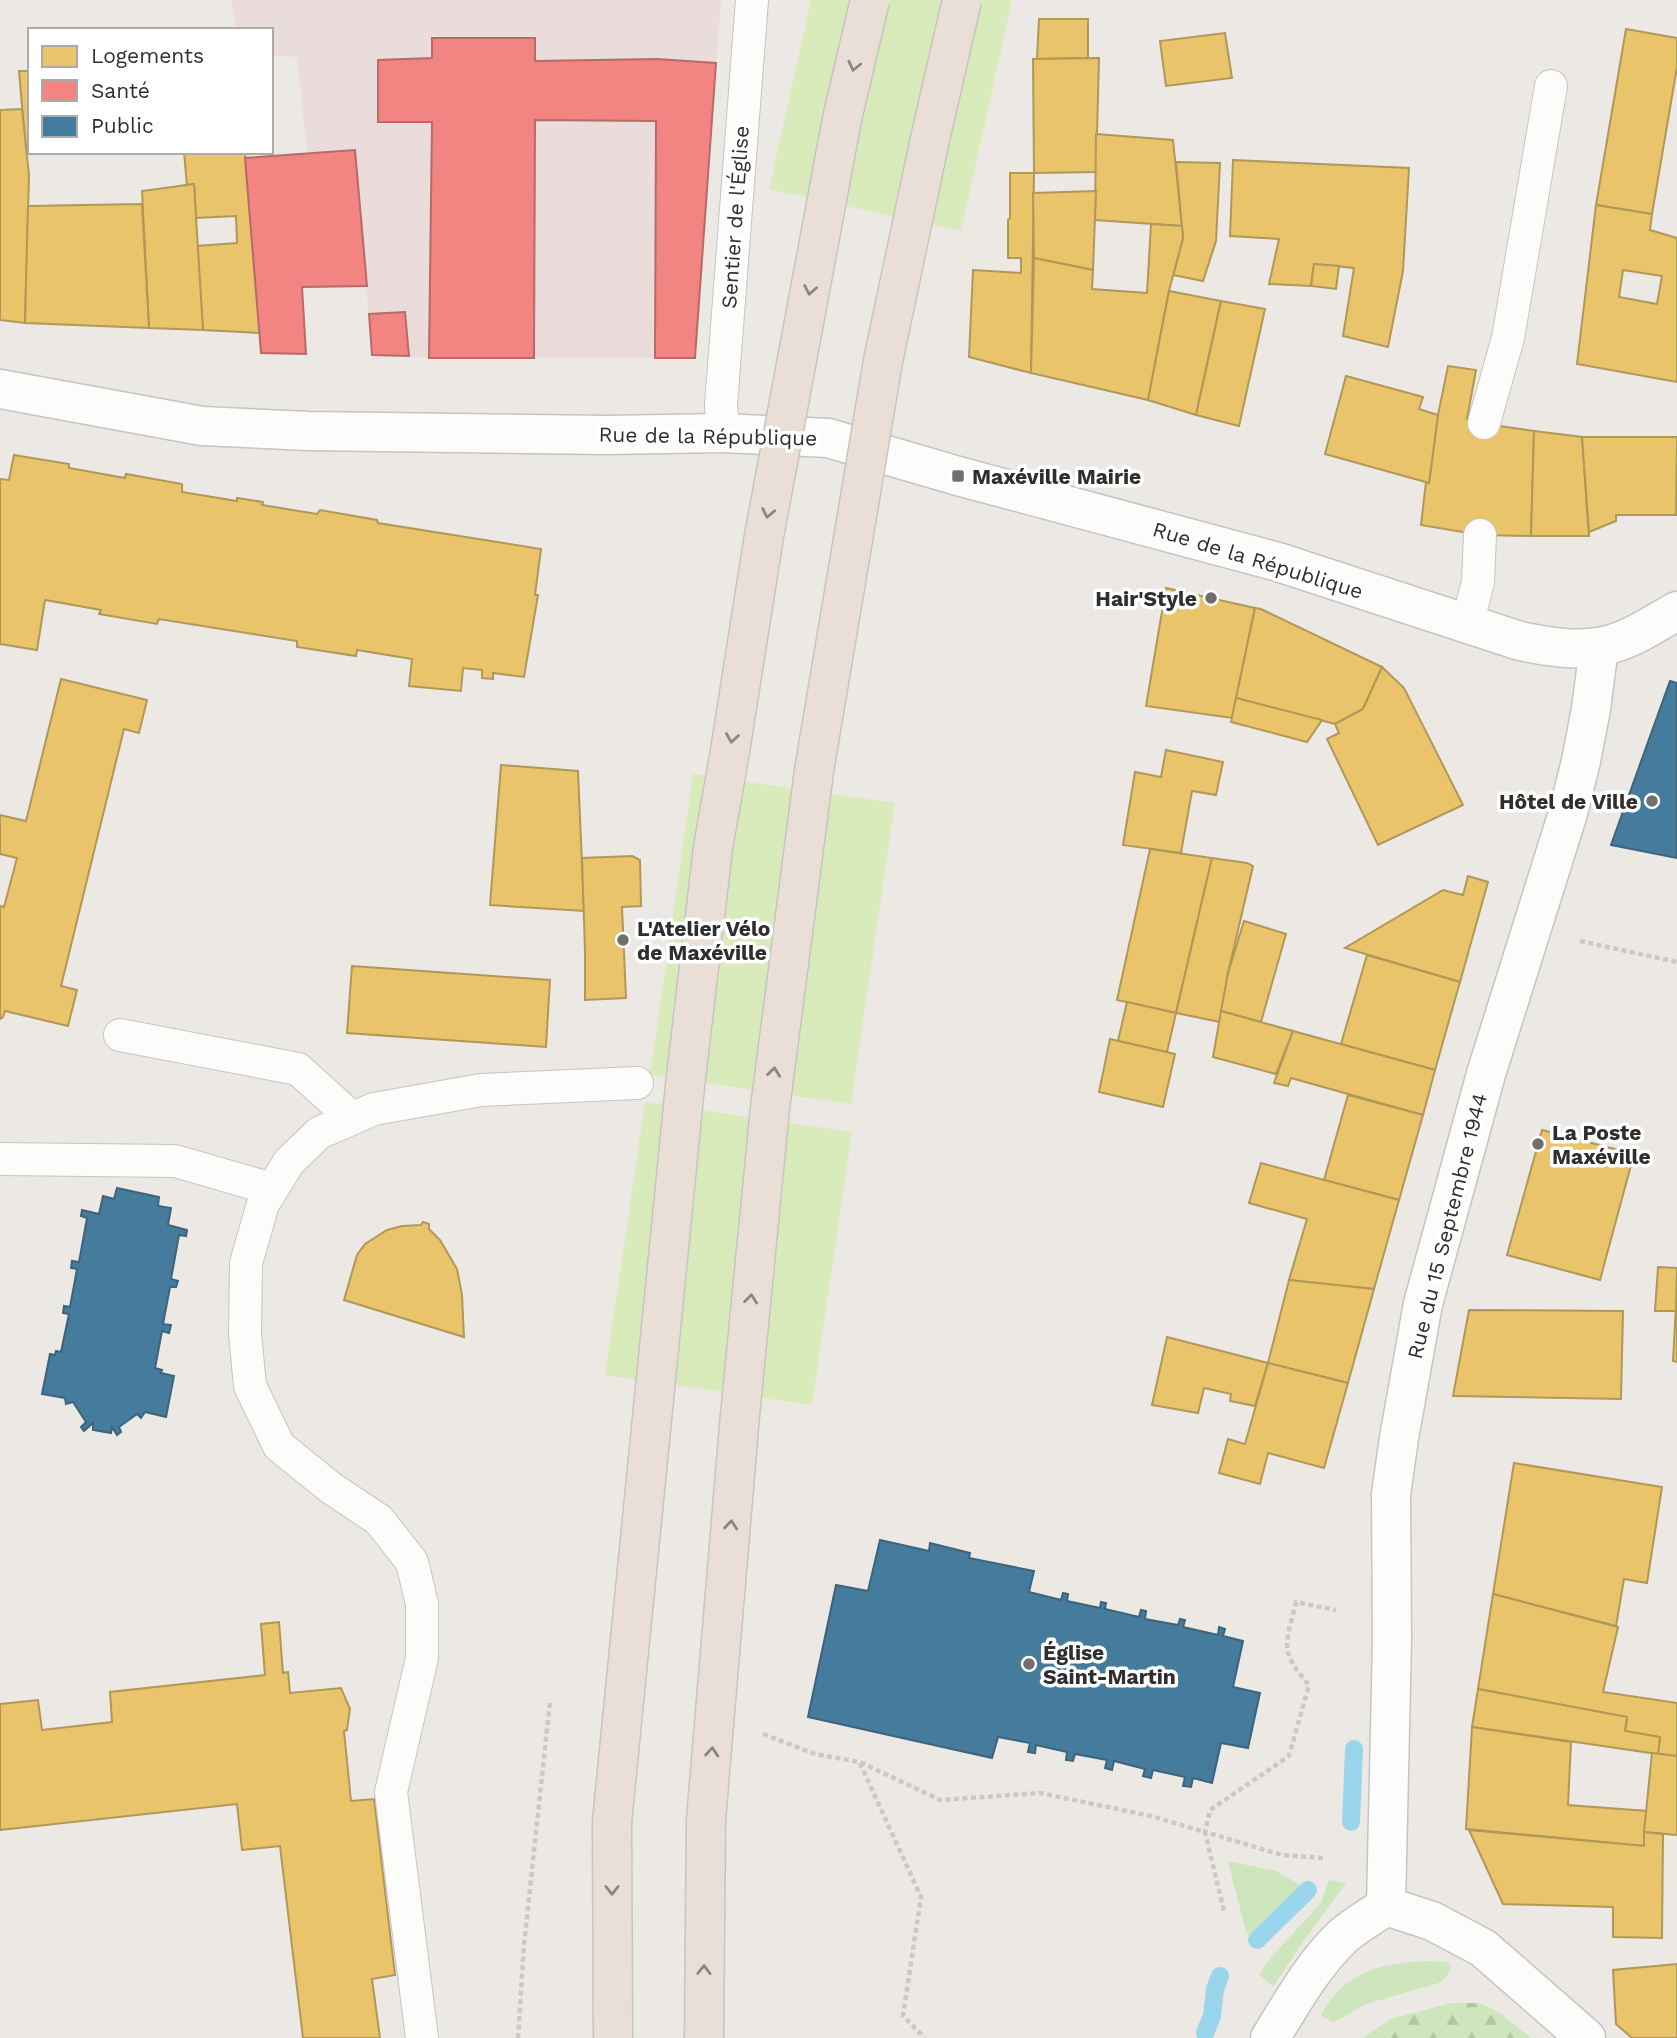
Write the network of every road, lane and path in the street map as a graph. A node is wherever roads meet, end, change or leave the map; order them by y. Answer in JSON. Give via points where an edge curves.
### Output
{"nodes":[{"id":1,"x":752,"y":0,"type":"edge"},
{"id":2,"x":870,"y":0,"type":"edge"},
{"id":3,"x":962,"y":0,"type":"edge"},
{"id":4,"x":1551,"y":86,"type":"dead end"},
{"id":5,"x":0,"y":389,"type":"edge"},
{"id":6,"x":1484,"y":423,"type":"dead end"},
{"id":7,"x":723,"y":433,"type":"junction"},
{"id":8,"x":1480,"y":535,"type":"dead end"},
{"id":9,"x":1677,"y":611,"type":"edge"},
{"id":10,"x":1467,"y":625,"type":"junction"},
{"id":11,"x":1599,"y":647,"type":"junction"},
{"id":12,"x":1573,"y":939,"type":"dead end"},
{"id":13,"x":1677,"y":962,"type":"edge"},
{"id":14,"x":120,"y":1035,"type":"dead end"},
{"id":15,"x":637,"y":1083,"type":"dead end"},
{"id":16,"x":352,"y":1118,"type":"junction"},
{"id":17,"x":0,"y":1159,"type":"edge"},
{"id":18,"x":272,"y":1189,"type":"junction"},
{"id":19,"x":1336,"y":1610,"type":"dead end"},
{"id":20,"x":550,"y":1701,"type":"dead end"},
{"id":21,"x":757,"y":1731,"type":"dead end"},
{"id":22,"x":860,"y":1762,"type":"junction"},
{"id":23,"x":1205,"y":1832,"type":"junction"},
{"id":24,"x":1323,"y":1858,"type":"dead end"},
{"id":25,"x":1386,"y":1906,"type":"junction"},
{"id":26,"x":1224,"y":1912,"type":"dead end"},
{"id":27,"x":422,"y":2038,"type":"edge"},
{"id":28,"x":518,"y":2038,"type":"edge"},
{"id":29,"x":613,"y":2038,"type":"edge"},
{"id":30,"x":704,"y":2038,"type":"edge"},
{"id":31,"x":925,"y":2038,"type":"edge"},
{"id":32,"x":1270,"y":2038,"type":"edge"},
{"id":33,"x":1586,"y":2038,"type":"edge"}],
"edges":[{"from":1,"to":7,"type":"lane","name":"Sentier de l'Église","via":[[721,405]]},
{"from":2,"to":29,"type":"highway","one_way":true,"bridge":true,"via":[[842,119],[766,523],[713,848],[612,1822]]},
{"from":30,"to":3,"type":"highway","one_way":true,"bridge":true,"via":[[706,1820],[770,1108],[814,771],[883,361]]},
{"from":4,"to":6,"type":"lane","via":[[1508,338]]},
{"from":5,"to":7,"type":"street","name":"Rue de la République","via":[[202,425],[308,431]]},
{"from":7,"to":10,"type":"street","name":"Rue de la République","via":[[828,438],[1278,562]]},
{"from":8,"to":10,"type":"lane","via":[[1478,582]]},
{"from":9,"to":11,"type":"street","via":[[1624,640]]},
{"from":10,"to":11,"type":"street","name":"Rue de la République","via":[[1558,648]]},
{"from":11,"to":25,"type":"street","name":"Rue du 15 Septembre 1944","via":[[1581,761],[1486,1074],[1427,1291],[1399,1438],[1391,1494]]},
{"from":12,"to":13,"type":"path"},
{"from":14,"to":16,"type":"lane","via":[[298,1069]]},
{"from":15,"to":16,"type":"lane","via":[[481,1090],[374,1109]]},
{"from":16,"to":18,"type":"lane","via":[[319,1133],[289,1162]]},
{"from":17,"to":18,"type":"lane","via":[[175,1161]]},
{"from":18,"to":27,"type":"lane","via":[[263,1204],[246,1263],[250,1386],[279,1446],[379,1520],[396,1541],[412,1562],[422,1604],[422,1658],[391,1792]]},
{"from":19,"to":23,"type":"path","via":[[1296,1602],[1286,1648],[1293,1666],[1309,1685],[1289,1756],[1210,1810]]},
{"from":20,"to":28,"type":"path"},
{"from":21,"to":22,"type":"path","via":[[815,1754]]},
{"from":22,"to":23,"type":"path","via":[[940,1800],[1040,1793]]},
{"from":22,"to":31,"type":"path","via":[[921,1897],[903,2016]]},
{"from":23,"to":24,"type":"path","via":[[1282,1855]]},
{"from":23,"to":26,"type":"path"},
{"from":25,"to":32,"type":"street","via":[[1343,1937],[1314,1970]]},
{"from":25,"to":33,"type":"street","via":[[1432,1921],[1483,1948]]}]}
